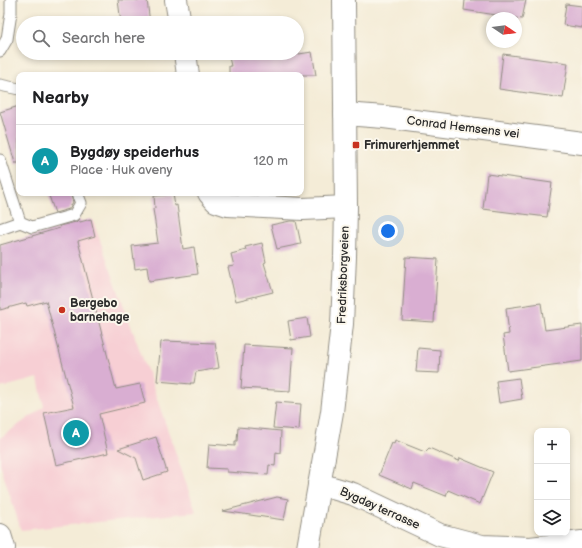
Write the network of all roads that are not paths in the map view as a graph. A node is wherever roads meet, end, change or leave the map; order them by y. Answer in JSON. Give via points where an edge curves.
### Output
{"nodes":[{"id":1,"x":11,"y":0,"type":"edge"},
{"id":2,"x":176,"y":0,"type":"edge"},
{"id":3,"x":344,"y":0,"type":"edge"},
{"id":4,"x":179,"y":16,"type":"edge"},
{"id":5,"x":0,"y":51,"type":"edge"},
{"id":6,"x":186,"y":60,"type":"edge"},
{"id":7,"x":188,"y":72,"type":"edge"},
{"id":8,"x":0,"y":85,"type":"edge"},
{"id":9,"x":16,"y":89,"type":"edge"},
{"id":10,"x":345,"y":114,"type":"junction"},
{"id":11,"x":582,"y":143,"type":"edge"},
{"id":12,"x":0,"y":160,"type":"edge"},
{"id":13,"x":78,"y":196,"type":"edge"},
{"id":14,"x":212,"y":196,"type":"edge"},
{"id":15,"x":346,"y":207,"type":"junction"},
{"id":16,"x":20,"y":222,"type":"junction"},
{"id":17,"x":0,"y":229,"type":"edge"},
{"id":18,"x":319,"y":484,"type":"junction"},
{"id":19,"x":0,"y":535,"type":"edge"},
{"id":20,"x":582,"y":542,"type":"edge"},
{"id":21,"x":4,"y":548,"type":"edge"},
{"id":22,"x":308,"y":548,"type":"edge"}],
"edges":[{"from":1,"to":5,"type":"lane","via":[[7,39]]},
{"from":2,"to":4,"type":"street"},
{"from":3,"to":10,"type":"street","name":"Fredriksborgveien"},
{"from":6,"to":7,"type":"street"},
{"from":8,"to":9,"type":"lane"},
{"from":10,"to":11,"type":"street","name":"Conrad Hemsens vei"},
{"from":10,"to":15,"type":"street","name":"Fredriksborgveien"},
{"from":12,"to":16,"type":"lane"},
{"from":13,"to":16,"type":"lane","via":[[81,203],[74,215],[32,227]]},
{"from":14,"to":15,"type":"street","via":[[216,201],[228,205],[303,209]]},
{"from":15,"to":18,"type":"street","name":"Fredriksborgveien","via":[[342,324],[334,394]]},
{"from":16,"to":17,"type":"lane"},
{"from":18,"to":20,"type":"street","name":"Bygdøy terrasse","via":[[353,494],[440,535],[482,546],[530,548]]},
{"from":18,"to":22,"type":"street","name":"Fredriksborgveien"},
{"from":19,"to":21,"type":"street"}]}
